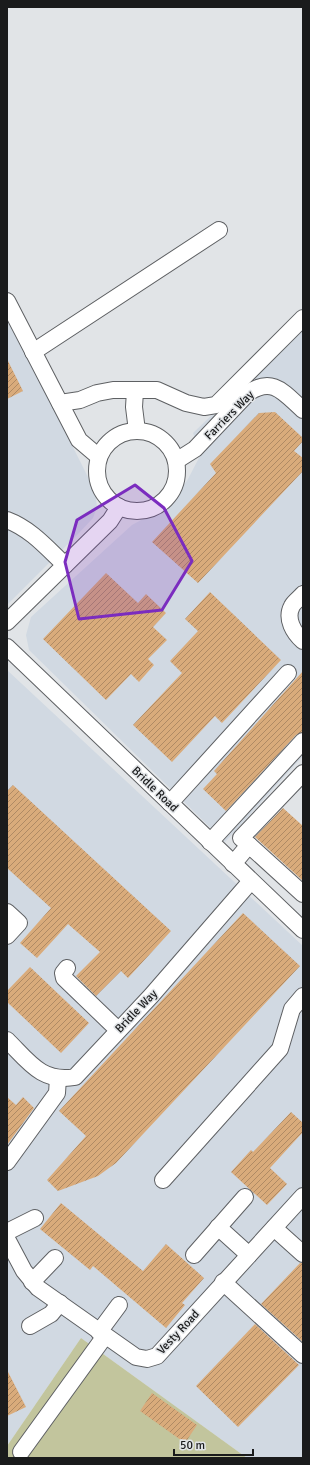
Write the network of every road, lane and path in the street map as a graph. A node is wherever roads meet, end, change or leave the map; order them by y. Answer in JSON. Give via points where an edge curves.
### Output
{"nodes":[{"id":1,"x":219,"y":230,"type":"dead end"},
{"id":2,"x":7,"y":301,"type":"edge"},
{"id":3,"x":303,"y":318,"type":"edge"},
{"id":4,"x":33,"y":352,"type":"junction"},
{"id":5,"x":135,"y":391,"type":"junction"},
{"id":6,"x":60,"y":403,"type":"junction"},
{"id":7,"x":303,"y":410,"type":"edge"},
{"id":8,"x":137,"y":431,"type":"junction"},
{"id":9,"x":100,"y":458,"type":"junction"},
{"id":10,"x":176,"y":461,"type":"junction"},
{"id":11,"x":120,"y":507,"type":"junction"},
{"id":12,"x":7,"y":520,"type":"edge"},
{"id":13,"x":65,"y":565,"type":"junction"},
{"id":14,"x":303,"y":594,"type":"edge"},
{"id":15,"x":7,"y":622,"type":"edge"},
{"id":16,"x":303,"y":641,"type":"edge"},
{"id":17,"x":7,"y":647,"type":"edge"},
{"id":18,"x":288,"y":673,"type":"dead end"},
{"id":19,"x":303,"y":742,"type":"edge"},
{"id":20,"x":303,"y":773,"type":"edge"},
{"id":21,"x":170,"y":803,"type":"junction"},
{"id":22,"x":210,"y":842,"type":"junction"},
{"id":23,"x":249,"y":845,"type":"junction"},
{"id":24,"x":233,"y":864,"type":"junction"},
{"id":25,"x":251,"y":881,"type":"junction"},
{"id":26,"x":303,"y":894,"type":"edge"},
{"id":27,"x":7,"y":912,"type":"edge"},
{"id":28,"x":303,"y":930,"type":"edge"},
{"id":29,"x":7,"y":936,"type":"edge"},
{"id":30,"x":67,"y":968,"type":"dead end"},
{"id":31,"x":303,"y":996,"type":"edge"},
{"id":32,"x":118,"y":1030,"type":"junction"},
{"id":33,"x":10,"y":1049,"type":"edge"},
{"id":34,"x":58,"y":1078,"type":"junction"},
{"id":35,"x":7,"y":1162,"type":"edge"},
{"id":36,"x":163,"y":1180,"type":"dead end"},
{"id":37,"x":303,"y":1196,"type":"edge"},
{"id":38,"x":245,"y":1197,"type":"dead end"},
{"id":39,"x":36,"y":1218,"type":"dead end"},
{"id":40,"x":218,"y":1228,"type":"junction"},
{"id":41,"x":274,"y":1228,"type":"junction"},
{"id":42,"x":7,"y":1232,"type":"edge"},
{"id":43,"x":7,"y":1239,"type":"edge"},
{"id":44,"x":303,"y":1254,"type":"edge"},
{"id":45,"x":194,"y":1255,"type":"dead end"},
{"id":46,"x":249,"y":1255,"type":"junction"},
{"id":47,"x":56,"y":1258,"type":"dead end"},
{"id":48,"x":32,"y":1282,"type":"junction"},
{"id":49,"x":223,"y":1282,"type":"junction"},
{"id":50,"x":60,"y":1303,"type":"junction"},
{"id":51,"x":119,"y":1305,"type":"dead end"},
{"id":52,"x":30,"y":1326,"type":"dead end"},
{"id":53,"x":102,"y":1334,"type":"junction"},
{"id":54,"x":303,"y":1355,"type":"edge"},
{"id":55,"x":21,"y":1452,"type":"dead end"}],
"edges":[{"from":1,"to":4,"type":"street"},
{"from":2,"to":4,"type":"street"},
{"from":3,"to":5,"type":"street","via":[[216,405],[204,407],[186,403],[156,390]]},
{"from":4,"to":6,"type":"street"},
{"from":5,"to":6,"type":"street","via":[[113,390]]},
{"from":5,"to":8,"type":"street"},
{"from":6,"to":9,"type":"street","via":[[79,440]]},
{"from":7,"to":10,"type":"street","name":"Farriers Way","via":[[284,392],[273,386],[258,386],[248,393],[195,449]]},
{"from":8,"to":9,"type":"street","via":[[121,434],[110,442]]},
{"from":8,"to":10,"type":"street","via":[[161,439],[171,450]]},
{"from":9,"to":11,"type":"street","via":[[98,477],[102,489],[108,498]]},
{"from":10,"to":11,"type":"street","via":[[176,478],[172,491],[165,499],[154,507],[141,511]]},
{"from":11,"to":13,"type":"street","via":[[110,522]]},
{"from":12,"to":13,"type":"street","via":[[19,524],[30,532]]},
{"from":13,"to":15,"type":"street"},
{"from":14,"to":16,"type":"street","via":[[291,607],[290,622],[296,635]]},
{"from":17,"to":21,"type":"street","name":"Bridle Road"},
{"from":18,"to":21,"type":"street"},
{"from":19,"to":22,"type":"street"},
{"from":20,"to":23,"type":"street","via":[[241,838]]},
{"from":21,"to":22,"type":"street","name":"Bridle Road"},
{"from":22,"to":24,"type":"street","name":"Bridle Road"},
{"from":23,"to":24,"type":"street"},
{"from":23,"to":26,"type":"street"},
{"from":24,"to":25,"type":"street","name":"Bridle Road"},
{"from":25,"to":28,"type":"street","name":"Bridle Road"},
{"from":25,"to":32,"type":"street","name":"Bridle Way"},
{"from":27,"to":29,"type":"street","via":[[18,923]]},
{"from":30,"to":32,"type":"street","via":[[63,972],[64,978]]},
{"from":31,"to":36,"type":"street","via":[[292,1009],[280,1049]]},
{"from":32,"to":34,"type":"street","name":"Bridle Way","via":[[75,1077]]},
{"from":33,"to":34,"type":"street","via":[[44,1074]]},
{"from":34,"to":35,"type":"street","via":[[57,1093]]},
{"from":37,"to":41,"type":"street","name":"Vesty Road"},
{"from":38,"to":40,"type":"street"},
{"from":39,"to":42,"type":"street"},
{"from":40,"to":45,"type":"street"},
{"from":40,"to":46,"type":"street"},
{"from":41,"to":44,"type":"street"},
{"from":41,"to":46,"type":"street","name":"Vesty Road"},
{"from":43,"to":48,"type":"street","name":"Vesty Road"},
{"from":46,"to":49,"type":"street","name":"Vesty Road"},
{"from":47,"to":48,"type":"street"},
{"from":48,"to":50,"type":"street","name":"Vesty Road"},
{"from":49,"to":53,"type":"street","name":"Vesty Road","via":[[157,1356],[148,1359],[136,1357]]},
{"from":49,"to":54,"type":"street"},
{"from":50,"to":52,"type":"street","via":[[51,1314]]},
{"from":50,"to":53,"type":"street","name":"Vesty Road"},
{"from":51,"to":53,"type":"street"},
{"from":53,"to":55,"type":"street"}]}
